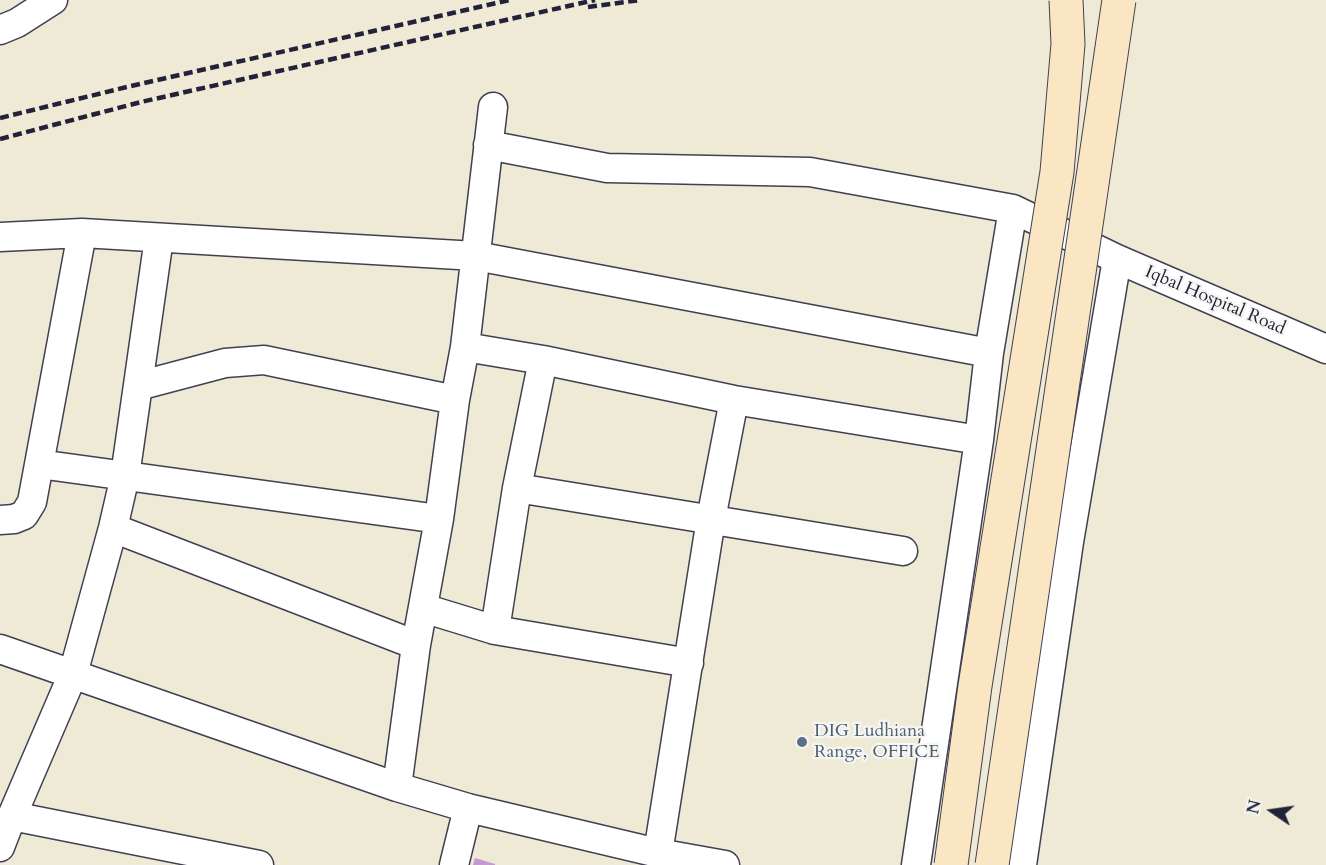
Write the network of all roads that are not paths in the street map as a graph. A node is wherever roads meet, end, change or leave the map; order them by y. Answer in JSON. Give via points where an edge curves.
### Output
{"nodes":[{"id":1,"x":52,"y":0,"type":"edge"},
{"id":2,"x":1066,"y":0,"type":"edge"},
{"id":3,"x":1119,"y":0,"type":"edge"},
{"id":4,"x":0,"y":30,"type":"edge"},
{"id":5,"x":493,"y":107,"type":"dead end"},
{"id":6,"x":488,"y":145,"type":"junction"},
{"id":7,"x":1013,"y":209,"type":"junction"},
{"id":8,"x":82,"y":233,"type":"junction"},
{"id":9,"x":0,"y":237,"type":"edge"},
{"id":10,"x":159,"y":238,"type":"junction"},
{"id":11,"x":476,"y":256,"type":"junction"},
{"id":12,"x":1111,"y":256,"type":"junction"},
{"id":13,"x":465,"y":347,"type":"junction"},
{"id":14,"x":1326,"y":349,"type":"edge"},
{"id":15,"x":989,"y":353,"type":"junction"},
{"id":16,"x":543,"y":360,"type":"junction"},
{"id":17,"x":138,"y":386,"type":"junction"},
{"id":18,"x":455,"y":400,"type":"junction"},
{"id":19,"x":734,"y":400,"type":"junction"},
{"id":20,"x":979,"y":440,"type":"junction"},
{"id":21,"x":39,"y":464,"type":"junction"},
{"id":22,"x":125,"y":476,"type":"junction"},
{"id":23,"x":517,"y":488,"type":"junction"},
{"id":24,"x":439,"y":519,"type":"junction"},
{"id":25,"x":711,"y":519,"type":"junction"},
{"id":26,"x":0,"y":520,"type":"edge"},
{"id":27,"x":113,"y":528,"type":"junction"},
{"id":28,"x":903,"y":551,"type":"dead end"},
{"id":29,"x":423,"y":608,"type":"junction"},
{"id":30,"x":495,"y":630,"type":"junction"},
{"id":31,"x":416,"y":645,"type":"junction"},
{"id":32,"x":0,"y":650,"type":"edge"},
{"id":33,"x":689,"y":663,"type":"junction"},
{"id":34,"x":74,"y":674,"type":"junction"},
{"id":35,"x":397,"y":787,"type":"junction"},
{"id":36,"x":468,"y":808,"type":"junction"},
{"id":37,"x":12,"y":816,"type":"junction"},
{"id":38,"x":0,"y":847,"type":"edge"},
{"id":39,"x":657,"y":853,"type":"junction"},
{"id":40,"x":259,"y":865,"type":"edge"},
{"id":41,"x":454,"y":865,"type":"edge"},
{"id":42,"x":725,"y":865,"type":"edge"},
{"id":43,"x":916,"y":865,"type":"edge"},
{"id":44,"x":951,"y":865,"type":"edge"},
{"id":45,"x":992,"y":865,"type":"edge"},
{"id":46,"x":1022,"y":865,"type":"edge"}],
"edges":[{"from":1,"to":4,"type":"street"},
{"from":2,"to":44,"type":"street","bridge":true,"via":[[1068,44],[1057,172],[977,675]]},
{"from":3,"to":45,"type":"street","bridge":true},
{"from":5,"to":6,"type":"street"},
{"from":6,"to":7,"type":"street","name":"Iqbal Hospital Road","via":[[607,168],[810,172]]},
{"from":6,"to":11,"type":"street"},
{"from":7,"to":12,"type":"street","name":"Iqbal Hospital Road"},
{"from":7,"to":15,"type":"street"},
{"from":8,"to":9,"type":"street"},
{"from":8,"to":10,"type":"street"},
{"from":8,"to":21,"type":"street"},
{"from":10,"to":11,"type":"street"},
{"from":10,"to":17,"type":"street"},
{"from":11,"to":13,"type":"street"},
{"from":11,"to":15,"type":"street"},
{"from":12,"to":14,"type":"street","name":"Iqbal Hospital Road"},
{"from":12,"to":46,"type":"street"},
{"from":13,"to":16,"type":"street"},
{"from":13,"to":18,"type":"street"},
{"from":15,"to":20,"type":"street"},
{"from":16,"to":19,"type":"street"},
{"from":16,"to":23,"type":"street"},
{"from":17,"to":18,"type":"street","via":[[225,363],[264,360]]},
{"from":17,"to":22,"type":"street"},
{"from":18,"to":24,"type":"street"},
{"from":19,"to":20,"type":"street"},
{"from":19,"to":25,"type":"street"},
{"from":20,"to":43,"type":"street"},
{"from":21,"to":22,"type":"street"},
{"from":21,"to":26,"type":"street","via":[[32,502],[24,514]]},
{"from":22,"to":24,"type":"street"},
{"from":22,"to":27,"type":"street"},
{"from":23,"to":25,"type":"street"},
{"from":23,"to":30,"type":"street"},
{"from":24,"to":29,"type":"street"},
{"from":25,"to":28,"type":"street"},
{"from":25,"to":33,"type":"street"},
{"from":27,"to":31,"type":"street"},
{"from":27,"to":34,"type":"street"},
{"from":29,"to":30,"type":"street"},
{"from":29,"to":31,"type":"street"},
{"from":30,"to":33,"type":"street"},
{"from":31,"to":35,"type":"street"},
{"from":32,"to":34,"type":"street"},
{"from":33,"to":39,"type":"street"},
{"from":34,"to":35,"type":"street"},
{"from":34,"to":37,"type":"street"},
{"from":35,"to":36,"type":"street"},
{"from":36,"to":39,"type":"street"},
{"from":36,"to":41,"type":"street"},
{"from":37,"to":38,"type":"street"},
{"from":37,"to":40,"type":"street"},
{"from":39,"to":42,"type":"street"}]}
